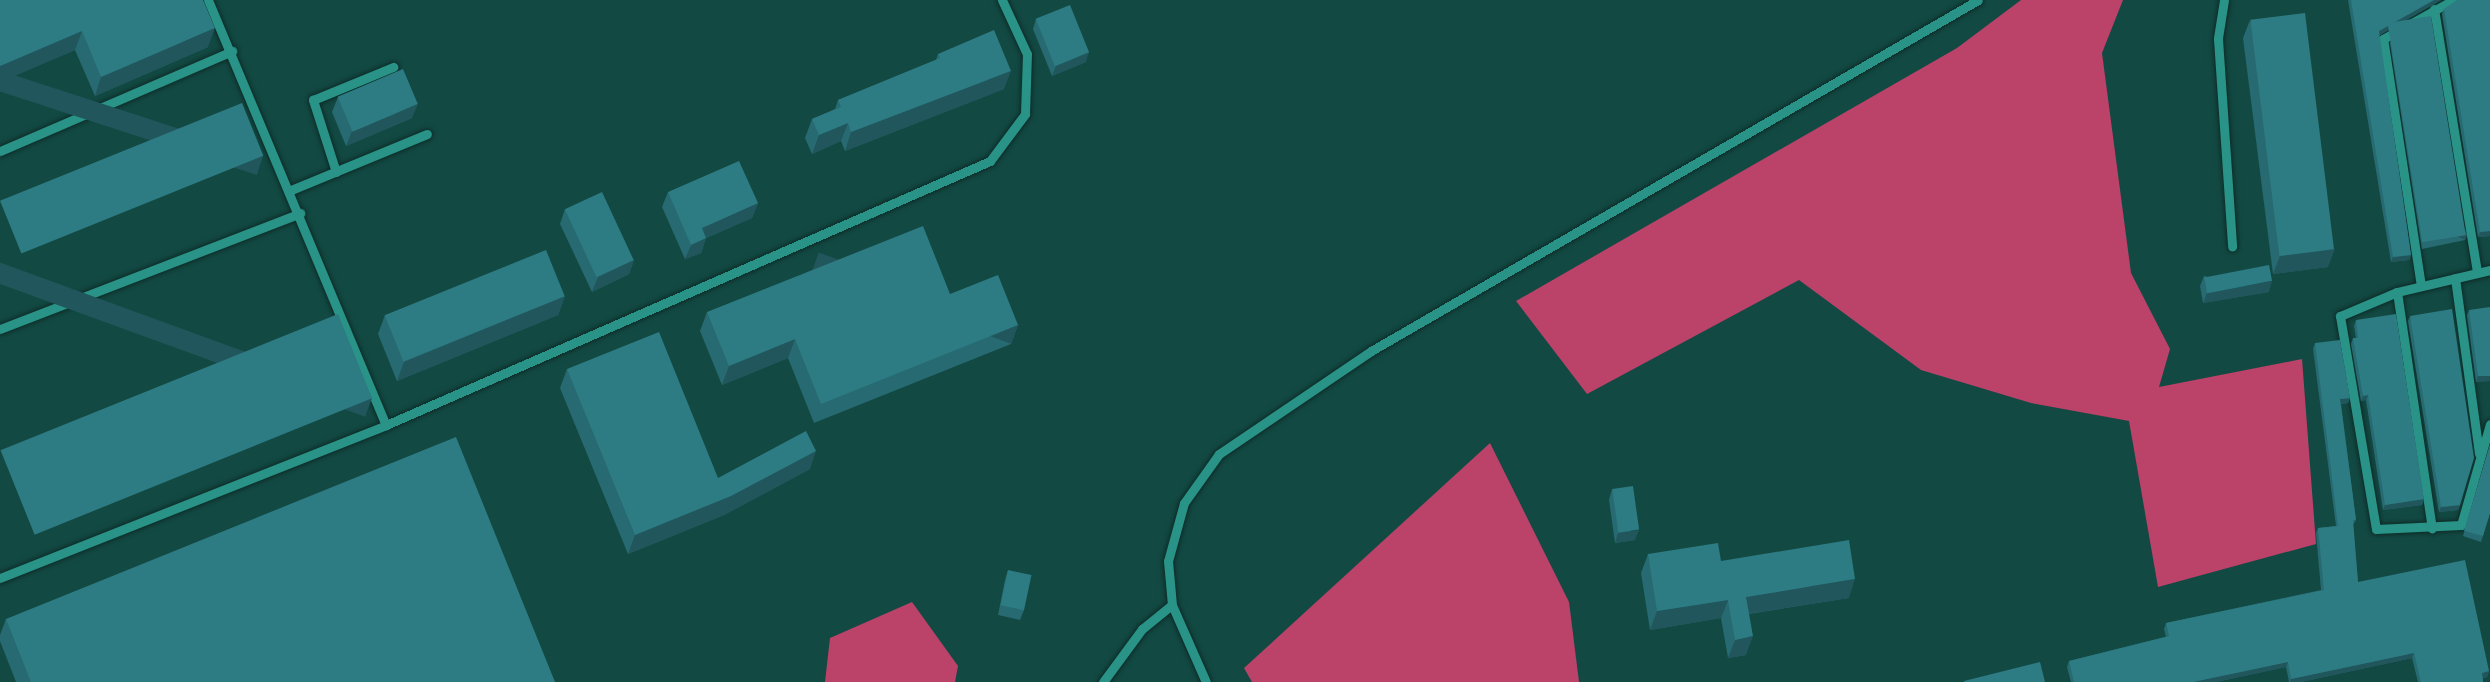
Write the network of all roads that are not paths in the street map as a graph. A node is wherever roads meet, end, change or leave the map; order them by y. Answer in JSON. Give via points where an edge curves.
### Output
{"nodes":[{"id":1,"x":208,"y":0,"type":"edge"},
{"id":2,"x":1002,"y":0,"type":"edge"},
{"id":3,"x":1978,"y":0,"type":"edge"},
{"id":4,"x":2224,"y":0,"type":"edge"},
{"id":5,"x":2453,"y":0,"type":"edge"},
{"id":6,"x":2434,"y":9,"type":"junction"},
{"id":7,"x":232,"y":51,"type":"junction"},
{"id":8,"x":393,"y":67,"type":"dead end"},
{"id":9,"x":427,"y":134,"type":"dead end"},
{"id":10,"x":0,"y":151,"type":"edge"},
{"id":11,"x":336,"y":172,"type":"junction"},
{"id":12,"x":291,"y":190,"type":"junction"},
{"id":13,"x":300,"y":213,"type":"junction"},
{"id":14,"x":2232,"y":247,"type":"dead end"},
{"id":15,"x":2490,"y":270,"type":"edge"},
{"id":16,"x":2477,"y":273,"type":"junction"},
{"id":17,"x":2455,"y":278,"type":"junction"},
{"id":18,"x":2421,"y":285,"type":"junction"},
{"id":19,"x":2397,"y":292,"type":"junction"},
{"id":20,"x":0,"y":329,"type":"edge"},
{"id":21,"x":2490,"y":424,"type":"edge"},
{"id":22,"x":386,"y":425,"type":"junction"},
{"id":23,"x":2480,"y":456,"type":"junction"},
{"id":24,"x":2432,"y":528,"type":"junction"},
{"id":25,"x":0,"y":578,"type":"edge"},
{"id":26,"x":1172,"y":605,"type":"junction"},
{"id":27,"x":1103,"y":682,"type":"edge"},
{"id":28,"x":1206,"y":682,"type":"edge"}],
"edges":[{"from":1,"to":7,"type":"lane"},
{"from":2,"to":22,"type":"lane","via":[[1027,54],[1024,114],[990,161]]},
{"from":3,"to":26,"type":"lane","via":[[1371,351],[1219,454],[1184,503],[1168,561]]},
{"from":4,"to":14,"type":"lane","via":[[2218,39]]},
{"from":5,"to":6,"type":"lane"},
{"from":6,"to":16,"type":"lane"},
{"from":6,"to":18,"type":"lane","via":[[2383,39]]},
{"from":7,"to":10,"type":"lane"},
{"from":7,"to":12,"type":"lane"},
{"from":8,"to":11,"type":"lane","via":[[313,100]]},
{"from":9,"to":11,"type":"lane"},
{"from":11,"to":12,"type":"lane"},
{"from":12,"to":13,"type":"lane"},
{"from":13,"to":20,"type":"lane"},
{"from":13,"to":22,"type":"lane"},
{"from":15,"to":16,"type":"lane"},
{"from":16,"to":17,"type":"lane"},
{"from":17,"to":18,"type":"lane"},
{"from":17,"to":23,"type":"lane"},
{"from":18,"to":19,"type":"lane"},
{"from":19,"to":24,"type":"lane"},
{"from":19,"to":24,"type":"lane","via":[[2340,316],[2376,529]]},
{"from":21,"to":23,"type":"lane"},
{"from":22,"to":25,"type":"lane"},
{"from":23,"to":24,"type":"lane","via":[[2461,525]]},
{"from":26,"to":27,"type":"lane","via":[[1142,629]]},
{"from":26,"to":28,"type":"lane"}]}
